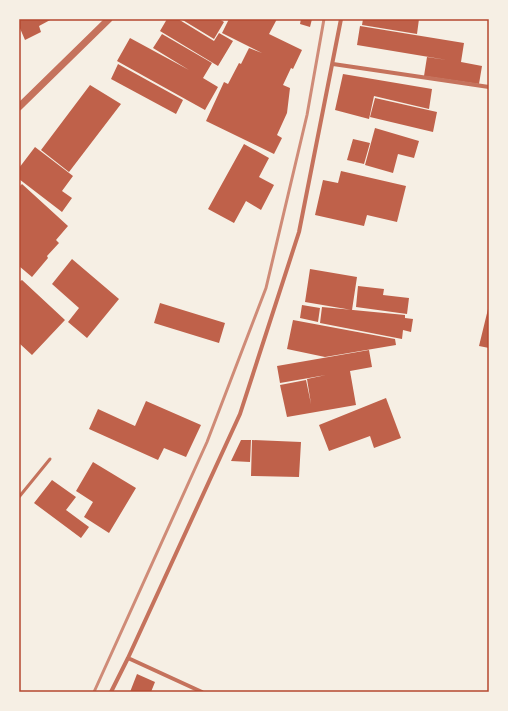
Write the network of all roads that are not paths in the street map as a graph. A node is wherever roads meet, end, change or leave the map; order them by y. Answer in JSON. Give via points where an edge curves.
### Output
{"nodes":[{"id":1,"x":109,"y":19,"type":"edge"},
{"id":2,"x":341,"y":19,"type":"edge"},
{"id":3,"x":333,"y":64,"type":"junction"},
{"id":4,"x":489,"y":87,"type":"edge"},
{"id":5,"x":19,"y":107,"type":"edge"},
{"id":6,"x":50,"y":459,"type":"dead end"},
{"id":7,"x":19,"y":497,"type":"edge"},
{"id":8,"x":128,"y":658,"type":"junction"},
{"id":9,"x":111,"y":692,"type":"edge"},
{"id":10,"x":202,"y":692,"type":"edge"}],
"edges":[{"from":1,"to":5,"type":"street"},
{"from":2,"to":3,"type":"street"},
{"from":3,"to":4,"type":"street"},
{"from":3,"to":8,"type":"street","via":[[299,232],[240,414]]},
{"from":6,"to":7,"type":"lane"},
{"from":8,"to":9,"type":"street"},
{"from":8,"to":10,"type":"street"}]}
